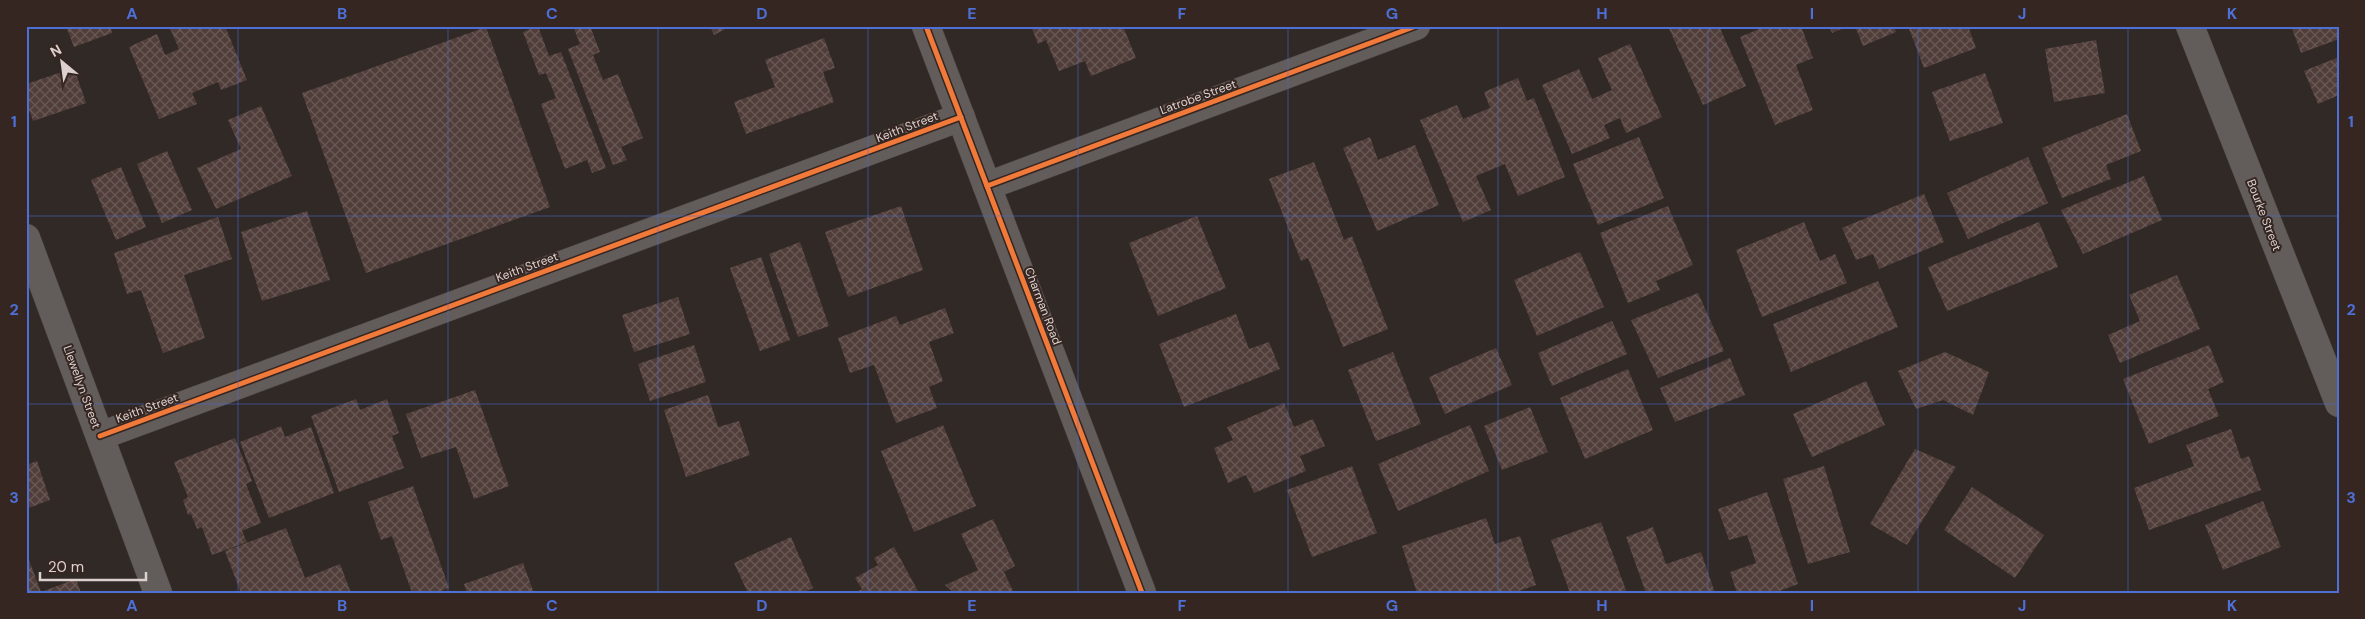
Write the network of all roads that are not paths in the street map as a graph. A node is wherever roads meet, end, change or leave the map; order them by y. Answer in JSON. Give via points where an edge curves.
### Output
{"nodes":[{"id":1,"x":926,"y":26,"type":"edge"},
{"id":2,"x":1416,"y":26,"type":"edge"},
{"id":3,"x":2190,"y":26,"type":"edge"},
{"id":4,"x":961,"y":117,"type":"junction"},
{"id":5,"x":987,"y":186,"type":"junction"},
{"id":6,"x":26,"y":238,"type":"edge"},
{"id":7,"x":2339,"y":403,"type":"edge"},
{"id":8,"x":100,"y":436,"type":"junction"},
{"id":9,"x":158,"y":593,"type":"edge"},
{"id":10,"x":1142,"y":593,"type":"edge"}],
"edges":[{"from":1,"to":4,"type":"street","name":"Charman Road"},
{"from":2,"to":5,"type":"street","name":"Latrobe Street"},
{"from":3,"to":7,"type":"street","name":"Bourke Street"},
{"from":4,"to":5,"type":"street","name":"Charman Road"},
{"from":4,"to":8,"type":"street","name":"Keith Street"},
{"from":5,"to":10,"type":"street","name":"Charman Road"},
{"from":6,"to":8,"type":"street","name":"Llewellyn Street"},
{"from":8,"to":9,"type":"street","name":"Llewellyn Street"}]}
